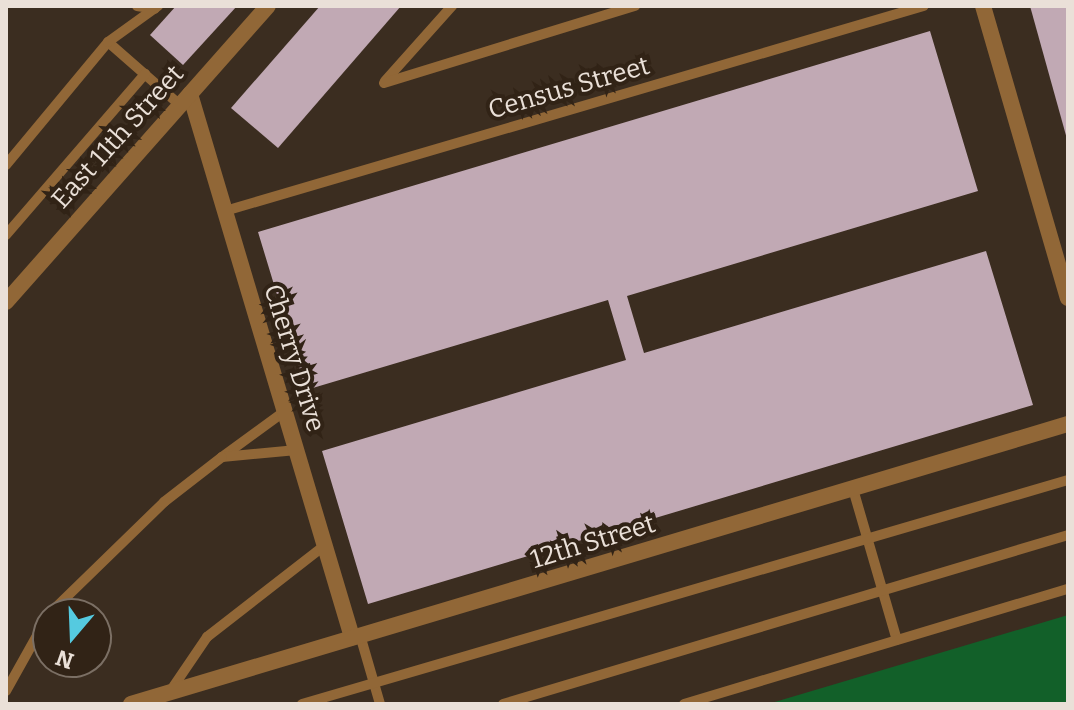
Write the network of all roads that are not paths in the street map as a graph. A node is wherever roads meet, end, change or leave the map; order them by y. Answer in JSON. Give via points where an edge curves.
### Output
{"nodes":[{"id":1,"x":137,"y":6,"type":"edge"},
{"id":2,"x":268,"y":6,"type":"edge"},
{"id":3,"x":452,"y":6,"type":"edge"},
{"id":4,"x":635,"y":6,"type":"edge"},
{"id":5,"x":924,"y":6,"type":"edge"},
{"id":6,"x":983,"y":6,"type":"edge"},
{"id":7,"x":156,"y":7,"type":"edge"},
{"id":8,"x":108,"y":42,"type":"junction"},
{"id":9,"x":145,"y":74,"type":"junction"},
{"id":10,"x":185,"y":99,"type":"junction"},
{"id":11,"x":6,"y":165,"type":"edge"},
{"id":12,"x":225,"y":211,"type":"junction"},
{"id":13,"x":6,"y":235,"type":"edge"},
{"id":14,"x":1068,"y":298,"type":"edge"},
{"id":15,"x":6,"y":302,"type":"edge"},
{"id":16,"x":285,"y":411,"type":"junction"},
{"id":17,"x":1068,"y":424,"type":"edge"},
{"id":18,"x":297,"y":450,"type":"junction"},
{"id":19,"x":222,"y":457,"type":"junction"},
{"id":20,"x":1068,"y":480,"type":"edge"},
{"id":21,"x":853,"y":489,"type":"junction"},
{"id":22,"x":1068,"y":535,"type":"edge"},
{"id":23,"x":866,"y":539,"type":"junction"},
{"id":24,"x":325,"y":545,"type":"junction"},
{"id":25,"x":1068,"y":589,"type":"edge"},
{"id":26,"x":882,"y":591,"type":"junction"},
{"id":27,"x":66,"y":598,"type":"edge"},
{"id":28,"x":356,"y":636,"type":"junction"},
{"id":29,"x":897,"y":640,"type":"junction"},
{"id":30,"x":32,"y":645,"type":"edge"},
{"id":31,"x":375,"y":684,"type":"junction"},
{"id":32,"x":6,"y":691,"type":"edge"},
{"id":33,"x":169,"y":693,"type":"junction"},
{"id":34,"x":131,"y":704,"type":"edge"},
{"id":35,"x":302,"y":704,"type":"edge"},
{"id":36,"x":380,"y":704,"type":"edge"},
{"id":37,"x":503,"y":704,"type":"edge"},
{"id":38,"x":684,"y":704,"type":"edge"}],
"edges":[{"from":1,"to":7,"type":"lane"},
{"from":2,"to":10,"type":"street","name":"East 11th Street"},
{"from":3,"to":4,"type":"lane","via":[[384,83]]},
{"from":5,"to":12,"type":"lane","name":"Census Street"},
{"from":6,"to":14,"type":"street"},
{"from":7,"to":8,"type":"lane"},
{"from":8,"to":9,"type":"lane"},
{"from":8,"to":11,"type":"lane"},
{"from":9,"to":10,"type":"lane"},
{"from":9,"to":13,"type":"lane"},
{"from":10,"to":12,"type":"street","name":"Cherry Drive"},
{"from":10,"to":15,"type":"street","name":"East 11th Street"},
{"from":12,"to":16,"type":"street","name":"Cherry Drive"},
{"from":16,"to":18,"type":"street","name":"Cherry Drive"},
{"from":16,"to":19,"type":"lane"},
{"from":17,"to":21,"type":"street","name":"12th Street"},
{"from":18,"to":19,"type":"lane"},
{"from":18,"to":24,"type":"street","name":"Cherry Drive"},
{"from":19,"to":27,"type":"lane","via":[[164,502]]},
{"from":20,"to":23,"type":"lane"},
{"from":21,"to":23,"type":"lane"},
{"from":21,"to":28,"type":"street","name":"12th Street"},
{"from":22,"to":26,"type":"lane"},
{"from":23,"to":26,"type":"lane"},
{"from":23,"to":31,"type":"lane"},
{"from":24,"to":28,"type":"street","name":"Cherry Drive"},
{"from":24,"to":33,"type":"lane","via":[[207,637]]},
{"from":25,"to":29,"type":"lane"},
{"from":26,"to":29,"type":"lane"},
{"from":26,"to":37,"type":"lane"},
{"from":28,"to":31,"type":"lane"},
{"from":28,"to":33,"type":"street","name":"12th Street"},
{"from":29,"to":38,"type":"lane"},
{"from":30,"to":32,"type":"lane"},
{"from":31,"to":35,"type":"lane"},
{"from":31,"to":36,"type":"lane"},
{"from":33,"to":34,"type":"street","name":"12th Street"}]}
